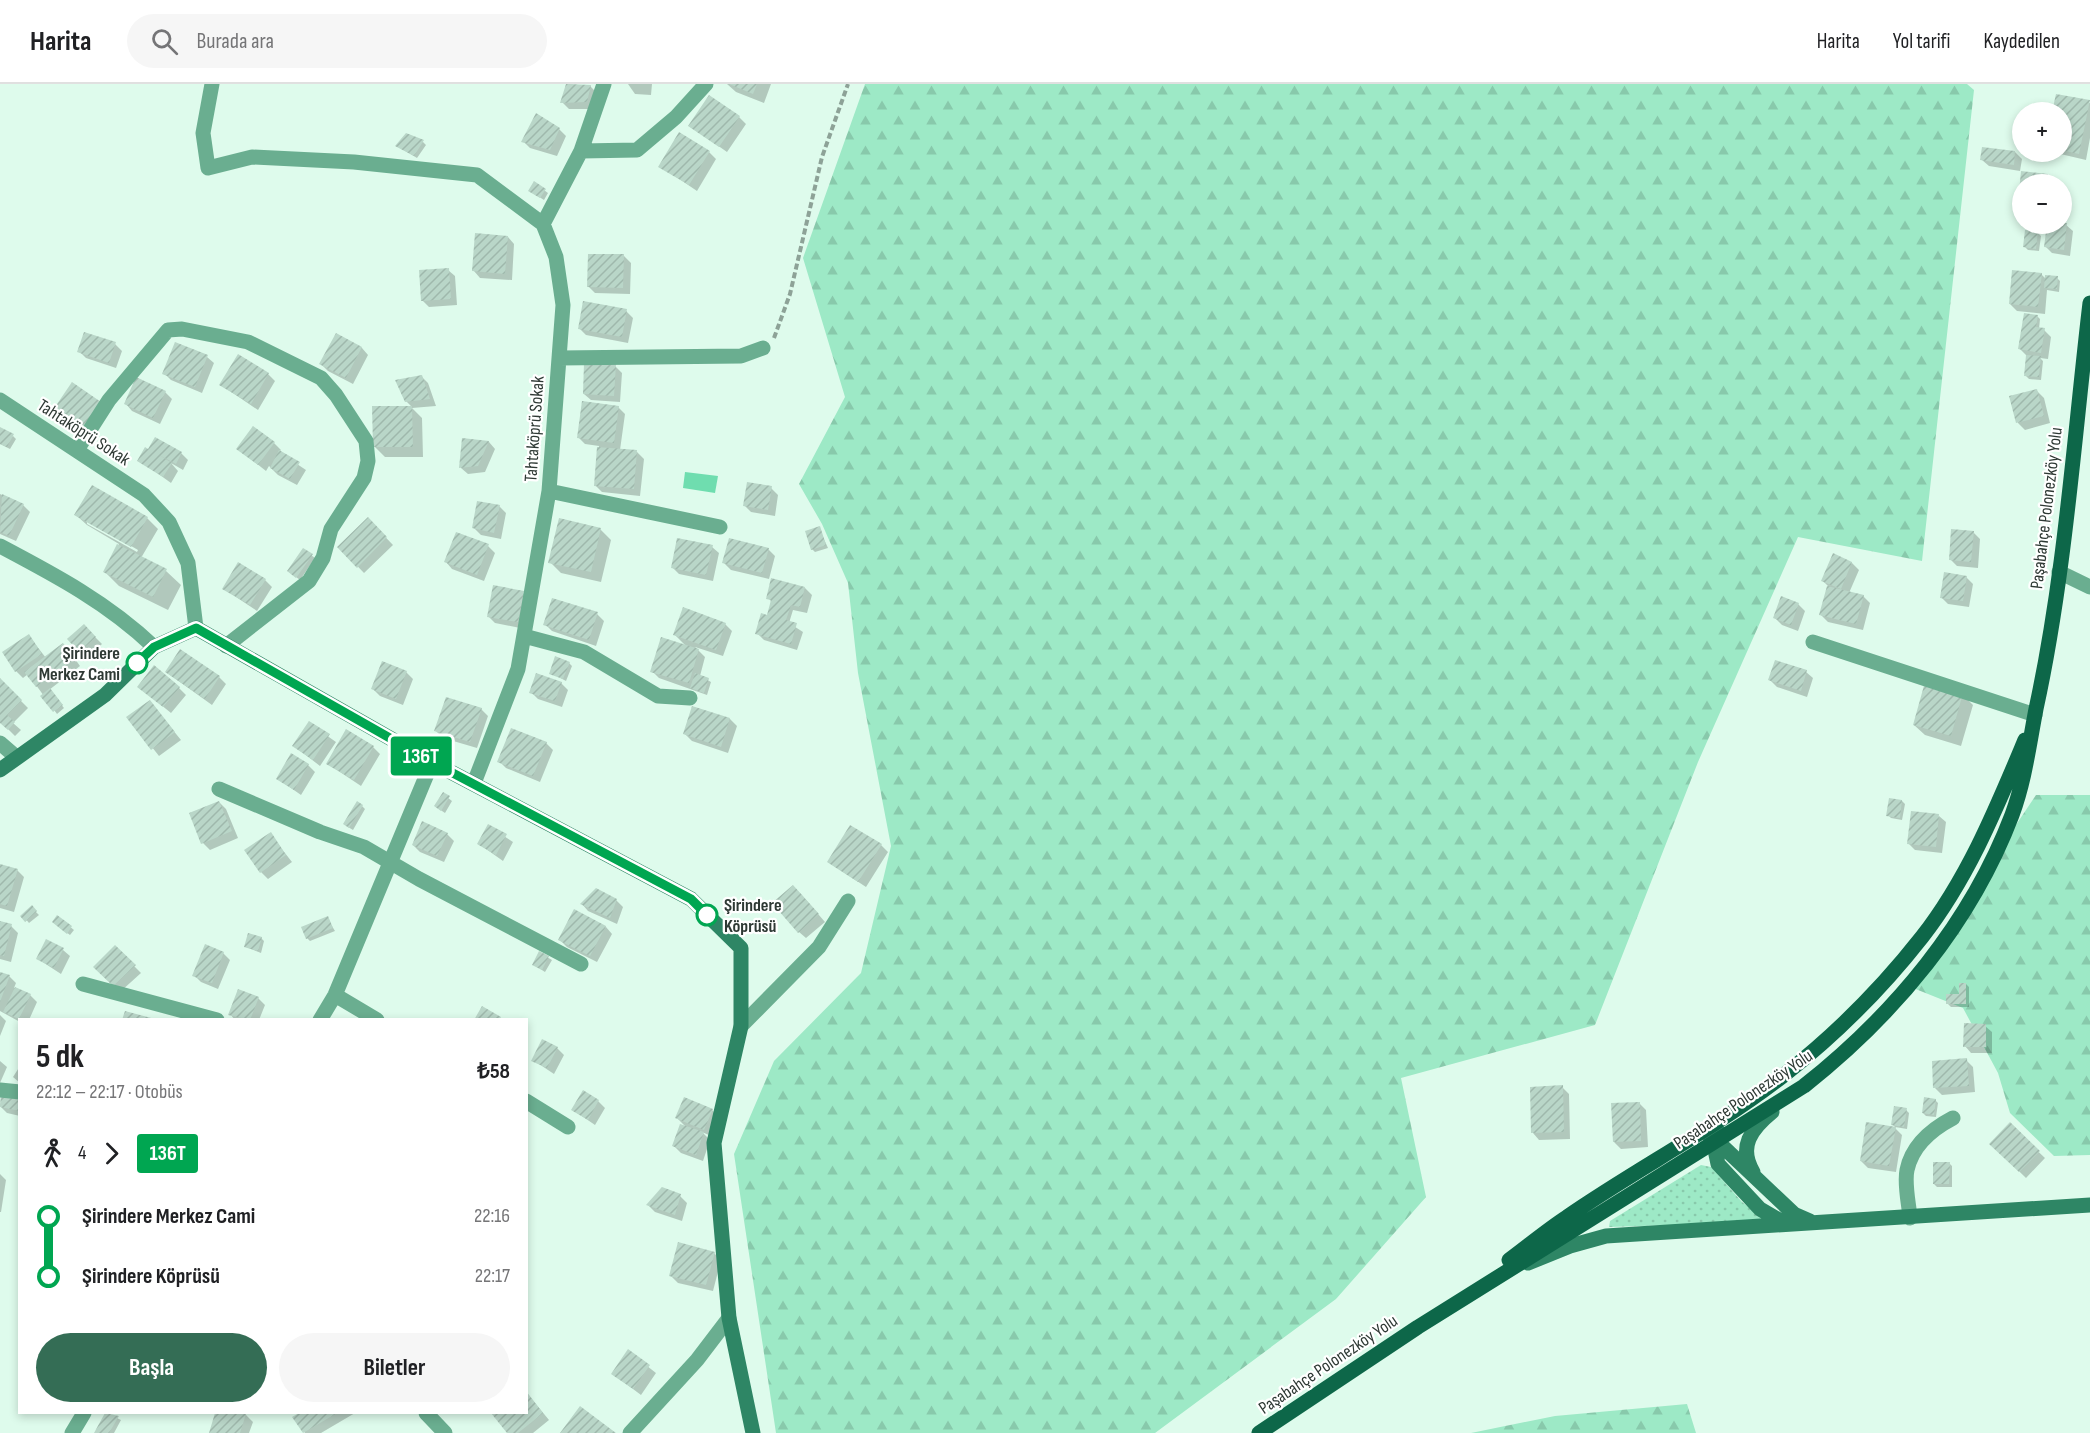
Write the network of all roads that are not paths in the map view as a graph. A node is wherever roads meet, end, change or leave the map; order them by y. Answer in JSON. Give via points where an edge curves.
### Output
{"nodes":[{"id":1,"x":213,"y":84,"type":"edge"},
{"id":2,"x":604,"y":84,"type":"edge"},
{"id":3,"x":706,"y":84,"type":"edge"},
{"id":4,"x":581,"y":151,"type":"junction"},
{"id":5,"x":543,"y":224,"type":"junction"},
{"id":6,"x":2090,"y":303,"type":"edge"},
{"id":7,"x":762,"y":348,"type":"road end"},
{"id":8,"x":559,"y":358,"type":"junction"},
{"id":9,"x":0,"y":400,"type":"edge"},
{"id":10,"x":77,"y":450,"type":"junction"},
{"id":11,"x":549,"y":491,"type":"junction"},
{"id":12,"x":720,"y":527,"type":"dead end"},
{"id":13,"x":0,"y":546,"type":"edge"},
{"id":14,"x":2059,"y":572,"type":"junction"},
{"id":15,"x":2090,"y":587,"type":"edge"},
{"id":16,"x":196,"y":628,"type":"junction"},
{"id":17,"x":524,"y":636,"type":"junction"},
{"id":18,"x":1813,"y":642,"type":"dead end"},
{"id":19,"x":226,"y":646,"type":"junction"},
{"id":20,"x":154,"y":647,"type":"junction"},
{"id":21,"x":690,"y":698,"type":"dead end"},
{"id":22,"x":2035,"y":716,"type":"junction"},
{"id":23,"x":0,"y":743,"type":"edge"},
{"id":24,"x":15,"y":756,"type":"junction"},
{"id":25,"x":432,"y":762,"type":"junction"},
{"id":26,"x":0,"y":770,"type":"edge"},
{"id":27,"x":474,"y":783,"type":"junction"},
{"id":28,"x":219,"y":789,"type":"dead end"},
{"id":29,"x":390,"y":862,"type":"junction"},
{"id":30,"x":848,"y":901,"type":"dead end"},
{"id":31,"x":581,"y":964,"type":"dead end"},
{"id":32,"x":83,"y":984,"type":"dead end"},
{"id":33,"x":335,"y":994,"type":"junction"},
{"id":34,"x":210,"y":1018,"type":"edge"},
{"id":35,"x":321,"y":1018,"type":"edge"},
{"id":36,"x":374,"y":1018,"type":"edge"},
{"id":37,"x":741,"y":1026,"type":"junction"},
{"id":38,"x":1804,"y":1086,"type":"junction"},
{"id":39,"x":0,"y":1090,"type":"edge"},
{"id":40,"x":18,"y":1092,"type":"edge"},
{"id":41,"x":528,"y":1102,"type":"edge"},
{"id":42,"x":1737,"y":1107,"type":"junction"},
{"id":43,"x":1953,"y":1118,"type":"dead end"},
{"id":44,"x":568,"y":1127,"type":"dead end"},
{"id":45,"x":1692,"y":1138,"type":"junction"},
{"id":46,"x":1718,"y":1142,"type":"junction"},
{"id":47,"x":1759,"y":1183,"type":"junction"},
{"id":48,"x":2090,"y":1205,"type":"edge"},
{"id":49,"x":1910,"y":1218,"type":"junction"},
{"id":50,"x":1822,"y":1224,"type":"junction"},
{"id":51,"x":1503,"y":1274,"type":"junction"},
{"id":52,"x":729,"y":1318,"type":"junction"},
{"id":53,"x":1418,"y":1327,"type":"junction"},
{"id":54,"x":83,"y":1414,"type":"edge"},
{"id":55,"x":427,"y":1414,"type":"edge"},
{"id":56,"x":72,"y":1433,"type":"edge"},
{"id":57,"x":445,"y":1433,"type":"edge"},
{"id":58,"x":630,"y":1433,"type":"edge"},
{"id":59,"x":753,"y":1433,"type":"edge"},
{"id":60,"x":1259,"y":1433,"type":"edge"}],
"edges":[{"from":1,"to":5,"type":"street","via":[[203,133],[208,168],[252,157],[354,162],[477,176]]},
{"from":2,"to":4,"type":"street"},
{"from":3,"to":4,"type":"street","via":[[676,117],[637,150]]},
{"from":4,"to":5,"type":"street"},
{"from":5,"to":8,"type":"street","name":"Tahtaköprü Sokak","via":[[556,257],[563,305]]},
{"from":6,"to":14,"type":"main road","name":"Paşabahçe Polonezköy Yolu"},
{"from":7,"to":8,"type":"street","via":[[741,356]]},
{"from":8,"to":11,"type":"street","name":"Tahtaköprü Sokak"},
{"from":9,"to":10,"type":"street","name":"Tahtaköprü Sokak"},
{"from":10,"to":16,"type":"street","name":"Tahtaköprü Sokak","via":[[144,495],[168,522],[188,562]]},
{"from":10,"to":19,"type":"street","via":[[109,400],[168,330],[182,328],[248,342],[321,378],[336,395],[366,441],[368,461],[364,478],[331,529],[323,558],[309,581]]},
{"from":11,"to":12,"type":"street"},
{"from":11,"to":17,"type":"street","name":"Tahtaköprü Sokak"},
{"from":13,"to":20,"type":"street","via":[[68,582],[126,621]]},
{"from":14,"to":15,"type":"street"},
{"from":14,"to":22,"type":"main road","name":"Paşabahçe Polonezköy Yolu"},
{"from":16,"to":19,"type":"street"},
{"from":16,"to":20,"type":"street"},
{"from":17,"to":21,"type":"street","via":[[584,652],[658,696]]},
{"from":17,"to":27,"type":"street","name":"Tahtaköprü Sokak","via":[[518,669]]},
{"from":18,"to":22,"type":"street"},
{"from":19,"to":25,"type":"street"},
{"from":20,"to":24,"type":"street","via":[[105,695]]},
{"from":22,"to":38,"type":"main road","name":"Paşabahçe Polonezköy Yolu","via":[[2025,774],[2011,816],[1965,907],[1904,993],[1858,1040]]},
{"from":22,"to":42,"type":"main road","name":"Paşabahçe Polonezköy Yolu","via":[[1976,852],[1923,936],[1840,1027],[1785,1074]]},
{"from":23,"to":24,"type":"street"},
{"from":24,"to":26,"type":"street"},
{"from":25,"to":27,"type":"street"},
{"from":25,"to":29,"type":"street"},
{"from":27,"to":37,"type":"street","via":[[691,899],[741,948]]},
{"from":28,"to":29,"type":"street","via":[[364,847]]},
{"from":29,"to":31,"type":"street"},
{"from":29,"to":33,"type":"street"},
{"from":30,"to":37,"type":"street","via":[[819,946]]},
{"from":32,"to":34,"type":"street"},
{"from":33,"to":35,"type":"street"},
{"from":33,"to":36,"type":"street"},
{"from":37,"to":52,"type":"street","via":[[714,1143]]},
{"from":38,"to":46,"type":"main road","name":"Paşabahçe Polonezköy Yolu"},
{"from":38,"to":47,"type":"street","via":[[1751,1131],[1746,1151]]},
{"from":39,"to":40,"type":"street"},
{"from":41,"to":44,"type":"street"},
{"from":42,"to":45,"type":"main road","name":"Paşabahçe Polonezköy Yolu"},
{"from":42,"to":46,"type":"street","via":[[1727,1119]]},
{"from":43,"to":49,"type":"street","via":[[1935,1127],[1920,1144],[1906,1171]]},
{"from":45,"to":46,"type":"street","via":[[1704,1135]]},
{"from":45,"to":53,"type":"main road","name":"Paşabahçe Polonezköy Yolu","via":[[1567,1217]]},
{"from":46,"to":47,"type":"street"},
{"from":46,"to":50,"type":"street","via":[[1718,1164],[1760,1209],[1779,1220]]},
{"from":46,"to":51,"type":"main road","name":"Paşabahçe Polonezköy Yolu"},
{"from":47,"to":50,"type":"street","via":[[1794,1214]]},
{"from":48,"to":49,"type":"street"},
{"from":49,"to":50,"type":"street"},
{"from":50,"to":51,"type":"street","via":[[1606,1236],[1570,1246]]},
{"from":51,"to":53,"type":"main road","name":"Paşabahçe Polonezköy Yolu"},
{"from":52,"to":58,"type":"street","via":[[697,1360]]},
{"from":52,"to":59,"type":"street"},
{"from":53,"to":60,"type":"main road","name":"Paşabahçe Polonezköy Yolu"},
{"from":54,"to":56,"type":"street"},
{"from":55,"to":57,"type":"street"}]}
